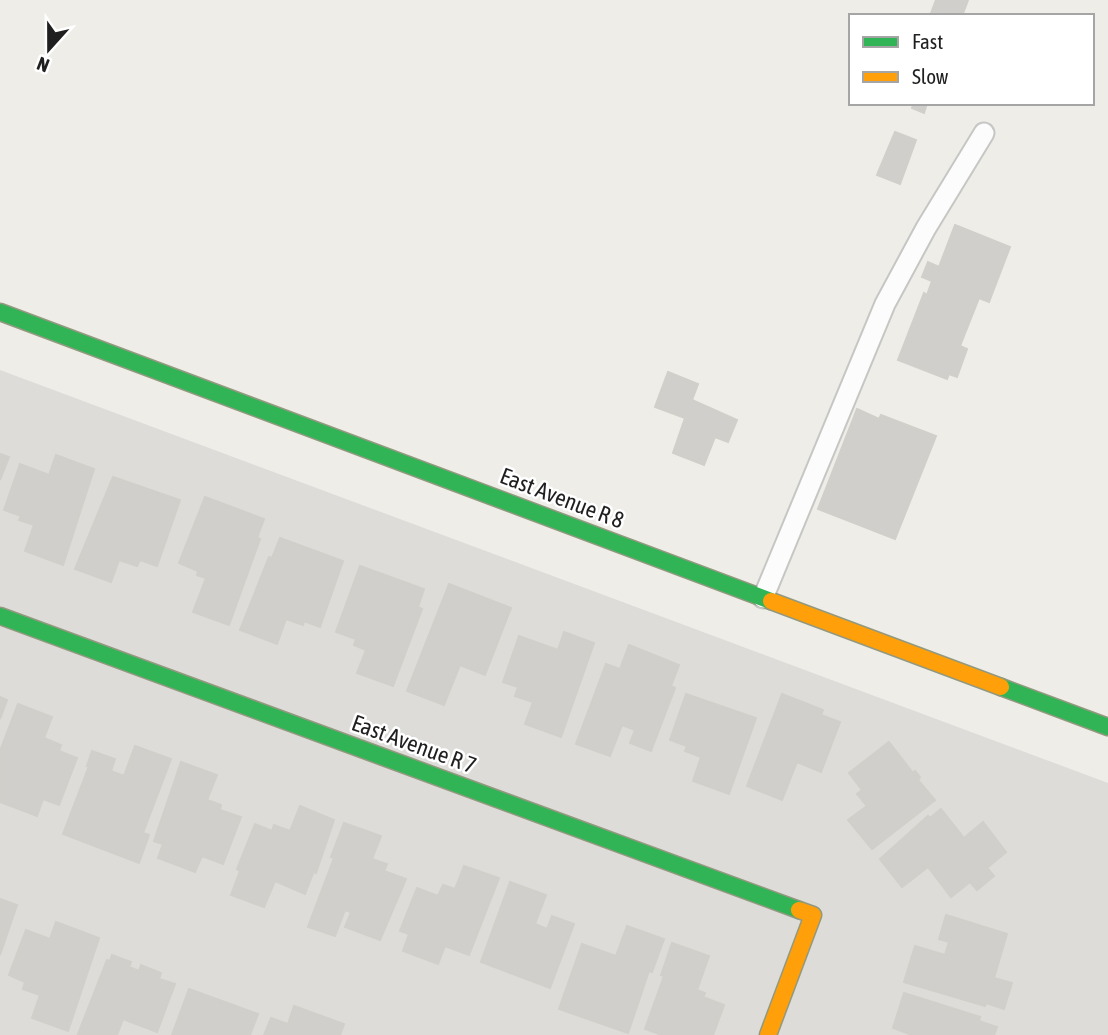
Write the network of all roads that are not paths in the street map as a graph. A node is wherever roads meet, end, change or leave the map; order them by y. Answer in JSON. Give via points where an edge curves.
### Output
{"nodes":[{"id":1,"x":984,"y":133,"type":"dead end"},
{"id":2,"x":0,"y":312,"type":"edge"},
{"id":3,"x":763,"y":598,"type":"junction"},
{"id":4,"x":0,"y":616,"type":"edge"},
{"id":5,"x":1108,"y":727,"type":"edge"},
{"id":6,"x":768,"y":1035,"type":"edge"}],
"edges":[{"from":1,"to":3,"type":"lane","via":[[885,304]]},
{"from":2,"to":3,"type":"street","name":"East Avenue R 8"},
{"from":3,"to":5,"type":"street","name":"East Avenue R 8"},
{"from":4,"to":6,"type":"street","name":"East Avenue R 7","via":[[813,915]]}]}
